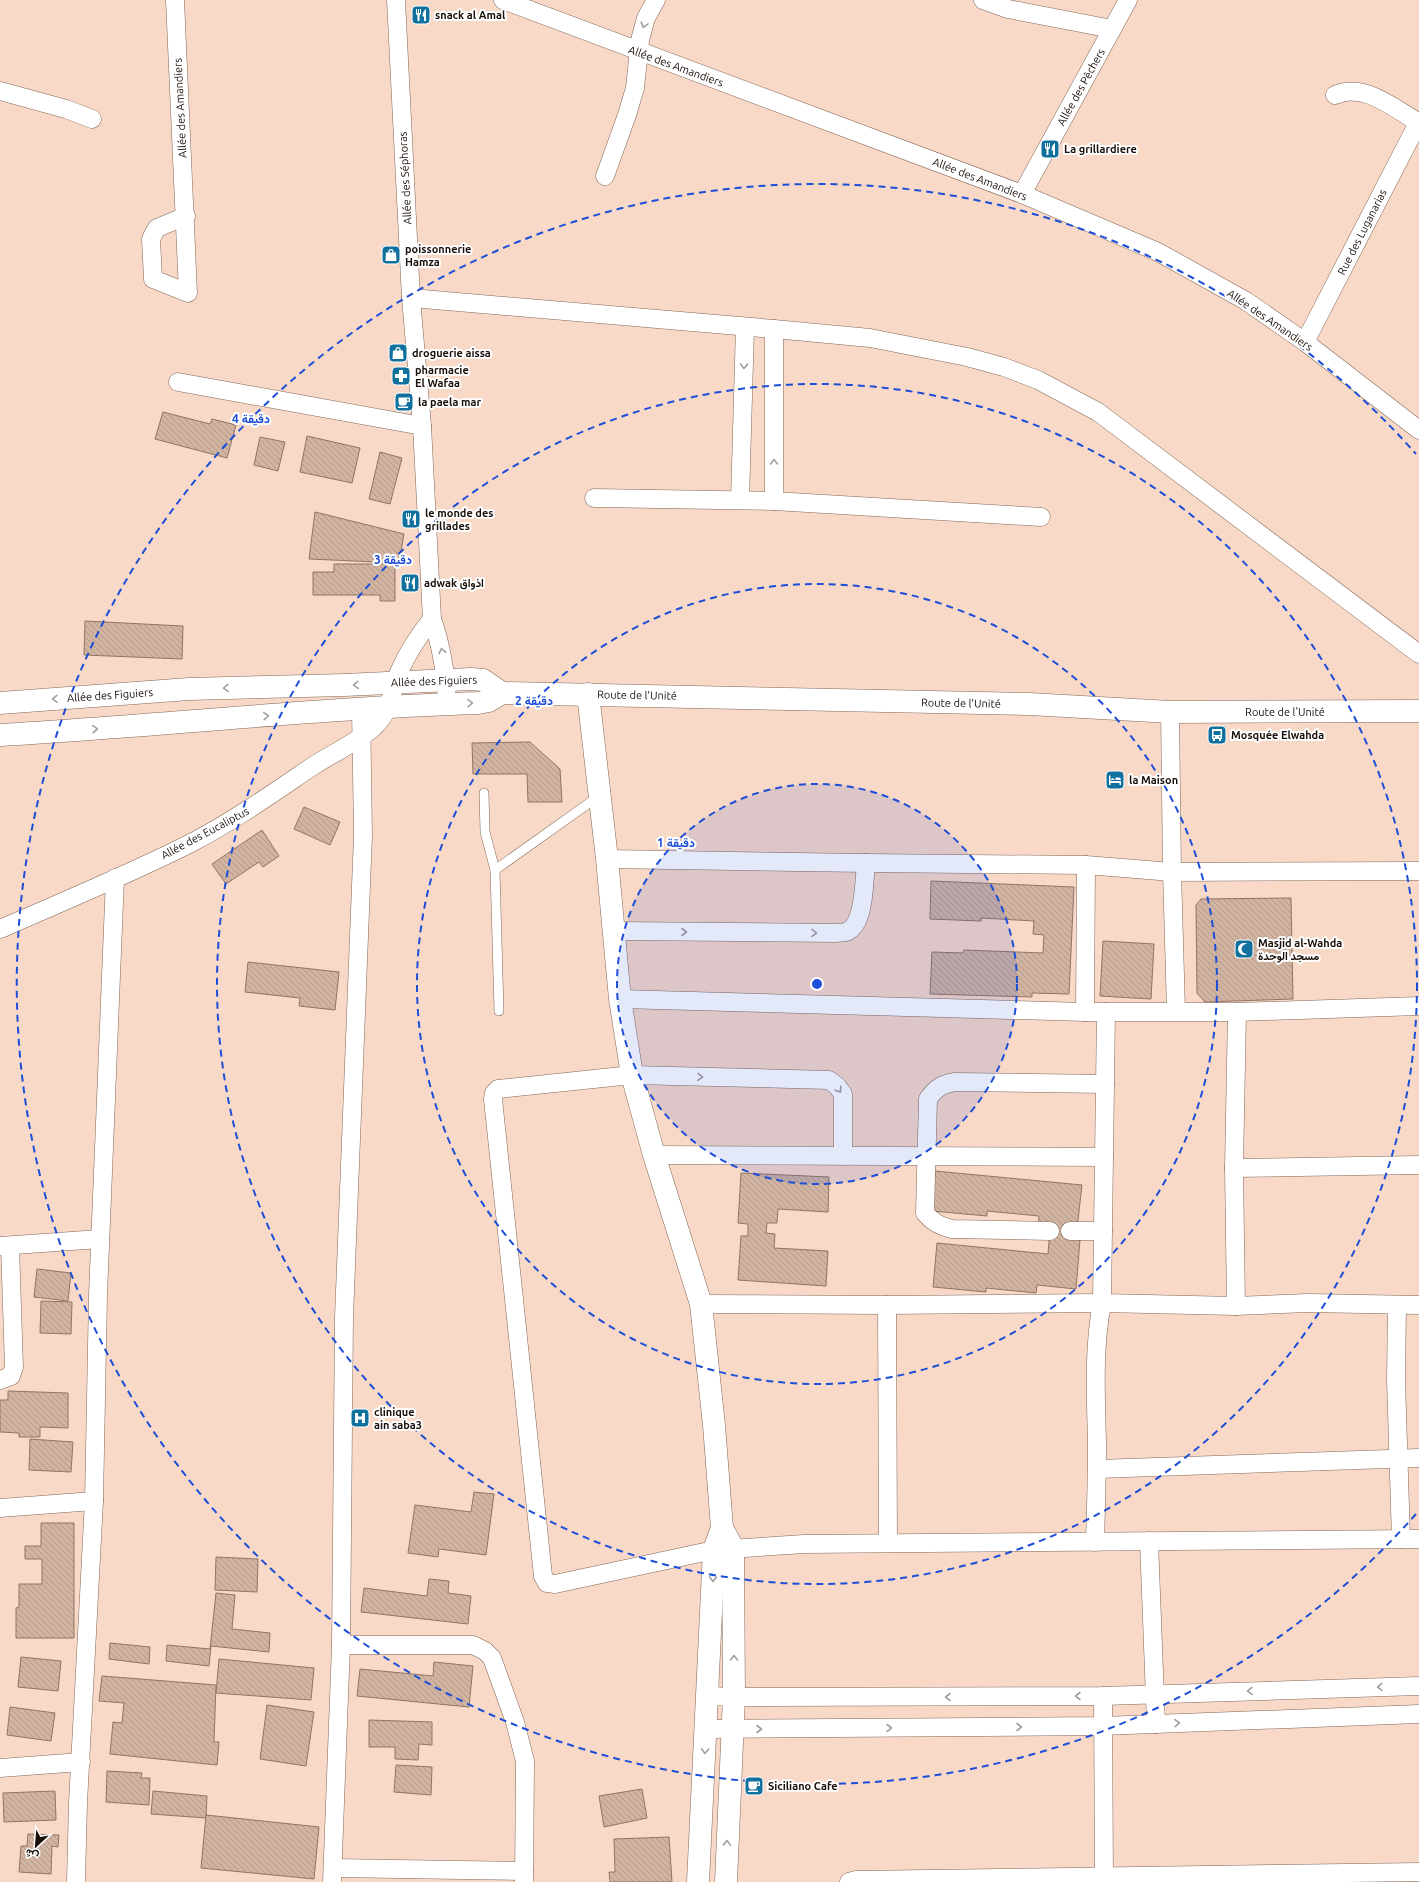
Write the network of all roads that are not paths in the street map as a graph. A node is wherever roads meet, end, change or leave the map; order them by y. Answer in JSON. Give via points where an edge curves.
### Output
{"nodes":[{"id":1,"x":175,"y":0,"type":"edge"},
{"id":2,"x":396,"y":0,"type":"edge"},
{"id":3,"x":503,"y":0,"type":"edge"},
{"id":4,"x":656,"y":0,"type":"edge"},
{"id":5,"x":983,"y":0,"type":"edge"},
{"id":6,"x":1128,"y":0,"type":"edge"},
{"id":7,"x":1112,"y":29,"type":"junction"},
{"id":8,"x":639,"y":52,"type":"junction"},
{"id":9,"x":0,"y":91,"type":"edge"},
{"id":10,"x":1334,"y":96,"type":"dead end"},
{"id":11,"x":92,"y":119,"type":"dead end"},
{"id":12,"x":1419,"y":121,"type":"edge"},
{"id":13,"x":605,"y":176,"type":"dead end"},
{"id":14,"x":1022,"y":194,"type":"junction"},
{"id":15,"x":186,"y":216,"type":"dead end"},
{"id":16,"x":411,"y":298,"type":"junction"},
{"id":17,"x":745,"y":327,"type":"junction"},
{"id":18,"x":774,"y":329,"type":"junction"},
{"id":19,"x":1305,"y":342,"type":"junction"},
{"id":20,"x":178,"y":382,"type":"dead end"},
{"id":21,"x":422,"y":426,"type":"junction"},
{"id":22,"x":1419,"y":430,"type":"edge"},
{"id":23,"x":594,"y":498,"type":"dead end"},
{"id":24,"x":740,"y":500,"type":"junction"},
{"id":25,"x":774,"y":501,"type":"junction"},
{"id":26,"x":1041,"y":517,"type":"dead end"},
{"id":27,"x":432,"y":619,"type":"junction"},
{"id":28,"x":1419,"y":654,"type":"edge"},
{"id":29,"x":446,"y":680,"type":"junction"},
{"id":30,"x":395,"y":683,"type":"junction"},
{"id":31,"x":502,"y":693,"type":"junction"},
{"id":32,"x":588,"y":694,"type":"junction"},
{"id":33,"x":0,"y":703,"type":"edge"},
{"id":34,"x":447,"y":704,"type":"junction"},
{"id":35,"x":390,"y":706,"type":"junction"},
{"id":36,"x":361,"y":707,"type":"junction"},
{"id":37,"x":1419,"y":711,"type":"edge"},
{"id":38,"x":1170,"y":712,"type":"junction"},
{"id":39,"x":0,"y":735,"type":"edge"},
{"id":40,"x":361,"y":736,"type":"junction"},
{"id":41,"x":484,"y":793,"type":"dead end"},
{"id":42,"x":600,"y":795,"type":"junction"},
{"id":43,"x":607,"y":859,"type":"junction"},
{"id":44,"x":866,"y":863,"type":"junction"},
{"id":45,"x":1086,"y":865,"type":"junction"},
{"id":46,"x":495,"y":870,"type":"junction"},
{"id":47,"x":1419,"y":871,"type":"edge"},
{"id":48,"x":1172,"y":872,"type":"junction"},
{"id":49,"x":116,"y":878,"type":"junction"},
{"id":50,"x":0,"y":929,"type":"edge"},
{"id":51,"x":614,"y":931,"type":"junction"},
{"id":52,"x":620,"y":999,"type":"junction"},
{"id":53,"x":1419,"y":1006,"type":"edge"},
{"id":54,"x":499,"y":1011,"type":"dead end"},
{"id":55,"x":1176,"y":1011,"type":"junction"},
{"id":56,"x":1085,"y":1012,"type":"junction"},
{"id":57,"x":1106,"y":1012,"type":"junction"},
{"id":58,"x":1237,"y":1012,"type":"junction"},
{"id":59,"x":632,"y":1075,"type":"junction"},
{"id":60,"x":1105,"y":1084,"type":"junction"},
{"id":61,"x":654,"y":1155,"type":"junction"},
{"id":62,"x":843,"y":1156,"type":"junction"},
{"id":63,"x":927,"y":1156,"type":"junction"},
{"id":64,"x":1104,"y":1157,"type":"junction"},
{"id":65,"x":1419,"y":1165,"type":"edge"},
{"id":66,"x":1234,"y":1168,"type":"junction"},
{"id":67,"x":1050,"y":1231,"type":"dead end"},
{"id":68,"x":1070,"y":1231,"type":"dead end"},
{"id":69,"x":1103,"y":1232,"type":"junction"},
{"id":70,"x":100,"y":1239,"type":"junction"},
{"id":71,"x":5,"y":1246,"type":"edge"},
{"id":72,"x":1102,"y":1303,"type":"junction"},
{"id":73,"x":701,"y":1304,"type":"junction"},
{"id":74,"x":887,"y":1305,"type":"junction"},
{"id":75,"x":1398,"y":1305,"type":"junction"},
{"id":76,"x":1419,"y":1305,"type":"edge"},
{"id":77,"x":1236,"y":1306,"type":"junction"},
{"id":78,"x":0,"y":1380,"type":"edge"},
{"id":79,"x":1398,"y":1458,"type":"junction"},
{"id":80,"x":1419,"y":1458,"type":"edge"},
{"id":81,"x":1097,"y":1469,"type":"junction"},
{"id":82,"x":94,"y":1501,"type":"junction"},
{"id":83,"x":0,"y":1508,"type":"edge"},
{"id":84,"x":1401,"y":1539,"type":"junction"},
{"id":85,"x":1419,"y":1539,"type":"edge"},
{"id":86,"x":1149,"y":1541,"type":"junction"},
{"id":87,"x":888,"y":1542,"type":"junction"},
{"id":88,"x":1095,"y":1542,"type":"junction"},
{"id":89,"x":723,"y":1549,"type":"junction"},
{"id":90,"x":341,"y":1645,"type":"junction"},
{"id":91,"x":1419,"y":1686,"type":"edge"},
{"id":92,"x":1154,"y":1694,"type":"junction"},
{"id":93,"x":707,"y":1696,"type":"junction"},
{"id":94,"x":1102,"y":1696,"type":"junction"},
{"id":95,"x":734,"y":1697,"type":"junction"},
{"id":96,"x":1419,"y":1714,"type":"edge"},
{"id":97,"x":1156,"y":1724,"type":"junction"},
{"id":98,"x":1102,"y":1726,"type":"junction"},
{"id":99,"x":706,"y":1729,"type":"junction"},
{"id":100,"x":733,"y":1729,"type":"junction"},
{"id":101,"x":81,"y":1762,"type":"junction"},
{"id":102,"x":0,"y":1768,"type":"edge"},
{"id":103,"x":1419,"y":1872,"type":"edge"},
{"id":104,"x":333,"y":1875,"type":"edge"},
{"id":105,"x":524,"y":1876,"type":"edge"},
{"id":106,"x":1103,"y":1879,"type":"edge"},
{"id":107,"x":973,"y":1880,"type":"edge"},
{"id":108,"x":76,"y":1882,"type":"edge"},
{"id":109,"x":698,"y":1882,"type":"edge"},
{"id":110,"x":726,"y":1882,"type":"edge"},
{"id":111,"x":849,"y":1882,"type":"edge"}],
"edges":[{"from":1,"to":15,"type":"street","name":"Allée des Amandiers"},
{"from":2,"to":16,"type":"street","name":"Allée des Séphoras"},
{"from":3,"to":8,"type":"street","name":"Allée des Amandiers"},
{"from":4,"to":8,"type":"street","one_way":true,"via":[[646,18]]},
{"from":5,"to":7,"type":"street","via":[[1008,9]]},
{"from":6,"to":7,"type":"street","name":"Allée des Pêchers"},
{"from":7,"to":14,"type":"street","name":"Allée des Pêchers"},
{"from":8,"to":13,"type":"street","via":[[635,88]]},
{"from":8,"to":14,"type":"street","name":"Allée des Amandiers"},
{"from":9,"to":11,"type":"street"},
{"from":10,"to":12,"type":"street","via":[[1350,90],[1364,92]]},
{"from":12,"to":19,"type":"street","name":"Rue des Luganarias"},
{"from":14,"to":19,"type":"street","name":"Allée des Amandiers","via":[[1158,252],[1246,301]]},
{"from":16,"to":17,"type":"street"},
{"from":16,"to":21,"type":"street","name":"Allée des Séphoras"},
{"from":17,"to":18,"type":"street"},
{"from":17,"to":24,"type":"street","one_way":true},
{"from":25,"to":18,"type":"street","one_way":true},
{"from":18,"to":28,"type":"street","via":[[870,338],[967,357],[1038,380],[1098,412]]},
{"from":19,"to":22,"type":"street","name":"Allée des Amandiers"},
{"from":20,"to":21,"type":"street"},
{"from":21,"to":27,"type":"street","name":"Allée des Séphoras"},
{"from":23,"to":24,"type":"street"},
{"from":24,"to":25,"type":"street"},
{"from":25,"to":26,"type":"street"},
{"from":29,"to":27,"type":"street","name":"Allée des Séphoras","one_way":true,"via":[[442,651]]},
{"from":27,"to":30,"type":"street","via":[[420,634]]},
{"from":29,"to":30,"type":"street","name":"Allée des Figuiers"},
{"from":29,"to":31,"type":"street","name":"Allée des Figuiers","via":[[483,680]]},
{"from":29,"to":34,"type":"street","name":"Allée des Séphoras"},
{"from":30,"to":33,"type":"street","name":"Allée des Figuiers","one_way":true,"via":[[189,689]]},
{"from":30,"to":35,"type":"street"},
{"from":31,"to":32,"type":"street","name":"Route de l'Unité"},
{"from":34,"to":31,"type":"street","one_way":true,"via":[[482,702]]},
{"from":32,"to":38,"type":"street","name":"Route de l'Unité","via":[[1030,704]]},
{"from":32,"to":42,"type":"street"},
{"from":34,"to":35,"type":"street"},
{"from":35,"to":36,"type":"street"},
{"from":35,"to":40,"type":"street","name":"Allée des Eucaliptus","via":[[373,727]]},
{"from":39,"to":36,"type":"street","one_way":true},
{"from":36,"to":40,"type":"street"},
{"from":37,"to":38,"type":"street","name":"Route de l'Unité"},
{"from":38,"to":48,"type":"street"},
{"from":40,"to":49,"type":"street","name":"Allée des Eucaliptus","via":[[252,808],[193,842]]},
{"from":40,"to":90,"type":"street","via":[[363,835],[344,1317]]},
{"from":41,"to":46,"type":"lane","via":[[485,832]]},
{"from":42,"to":43,"type":"street"},
{"from":42,"to":46,"type":"lane"},
{"from":43,"to":44,"type":"street"},
{"from":43,"to":51,"type":"street"},
{"from":44,"to":45,"type":"street"},
{"from":51,"to":44,"type":"street","one_way":true,"via":[[848,931],[860,916]]},
{"from":45,"to":48,"type":"street"},
{"from":45,"to":56,"type":"street"},
{"from":46,"to":54,"type":"lane"},
{"from":47,"to":48,"type":"street"},
{"from":48,"to":55,"type":"street"},
{"from":49,"to":50,"type":"street","name":"Allée des Eucaliptus"},
{"from":49,"to":70,"type":"street"},
{"from":51,"to":52,"type":"street"},
{"from":52,"to":56,"type":"street"},
{"from":52,"to":59,"type":"street"},
{"from":53,"to":58,"type":"street"},
{"from":55,"to":57,"type":"street"},
{"from":55,"to":58,"type":"street"},
{"from":56,"to":57,"type":"street"},
{"from":57,"to":60,"type":"street"},
{"from":58,"to":66,"type":"street"},
{"from":59,"to":61,"type":"street"},
{"from":59,"to":62,"type":"street","one_way":true,"via":[[829,1080],[843,1094]]},
{"from":59,"to":89,"type":"street","via":[[498,1089],[494,1093],[543,1576],[547,1582],[555,1584]]},
{"from":60,"to":63,"type":"street","via":[[944,1084],[935,1089],[928,1099]]},
{"from":60,"to":64,"type":"street"},
{"from":61,"to":62,"type":"street"},
{"from":61,"to":73,"type":"street"},
{"from":62,"to":63,"type":"street"},
{"from":63,"to":64,"type":"street"},
{"from":63,"to":67,"type":"street","via":[[925,1213],[940,1226],[952,1230]]},
{"from":64,"to":69,"type":"street"},
{"from":65,"to":66,"type":"street"},
{"from":66,"to":77,"type":"street"},
{"from":68,"to":69,"type":"street"},
{"from":69,"to":72,"type":"street"},
{"from":70,"to":71,"type":"street"},
{"from":70,"to":82,"type":"street"},
{"from":71,"to":78,"type":"street","via":[[14,1367],[11,1376]]},
{"from":72,"to":74,"type":"street"},
{"from":72,"to":77,"type":"street"},
{"from":72,"to":81,"type":"street","via":[[1097,1328],[1096,1354]]},
{"from":73,"to":74,"type":"street"},
{"from":73,"to":89,"type":"street","via":[[714,1425]]},
{"from":74,"to":87,"type":"street"},
{"from":75,"to":76,"type":"street"},
{"from":75,"to":77,"type":"street","via":[[1308,1303]]},
{"from":75,"to":79,"type":"street"},
{"from":79,"to":80,"type":"street"},
{"from":79,"to":81,"type":"street"},
{"from":79,"to":84,"type":"street"},
{"from":81,"to":88,"type":"street"},
{"from":82,"to":83,"type":"street"},
{"from":82,"to":101,"type":"street"},
{"from":84,"to":85,"type":"street"},
{"from":84,"to":86,"type":"street"},
{"from":86,"to":88,"type":"street"},
{"from":86,"to":92,"type":"street"},
{"from":87,"to":88,"type":"street"},
{"from":87,"to":89,"type":"street"},
{"from":89,"to":93,"type":"street","one_way":true},
{"from":95,"to":89,"type":"street","one_way":true},
{"from":90,"to":104,"type":"street"},
{"from":90,"to":105,"type":"street","via":[[473,1646],[485,1651],[492,1658],[515,1722],[525,1761]]},
{"from":91,"to":92,"type":"street","one_way":true},
{"from":92,"to":94,"type":"street"},
{"from":92,"to":97,"type":"street"},
{"from":93,"to":95,"type":"street"},
{"from":93,"to":99,"type":"street"},
{"from":94,"to":95,"type":"street","one_way":true},
{"from":94,"to":98,"type":"street"},
{"from":95,"to":100,"type":"street"},
{"from":97,"to":96,"type":"street","one_way":true},
{"from":97,"to":98,"type":"street"},
{"from":100,"to":98,"type":"street","one_way":true},
{"from":98,"to":106,"type":"street"},
{"from":99,"to":100,"type":"street"},
{"from":99,"to":109,"type":"street","one_way":true},
{"from":110,"to":100,"type":"street","one_way":true},
{"from":101,"to":102,"type":"street"},
{"from":101,"to":108,"type":"street"},
{"from":103,"to":106,"type":"street"},
{"from":104,"to":105,"type":"street"},
{"from":106,"to":107,"type":"street"},
{"from":107,"to":111,"type":"street"}]}
